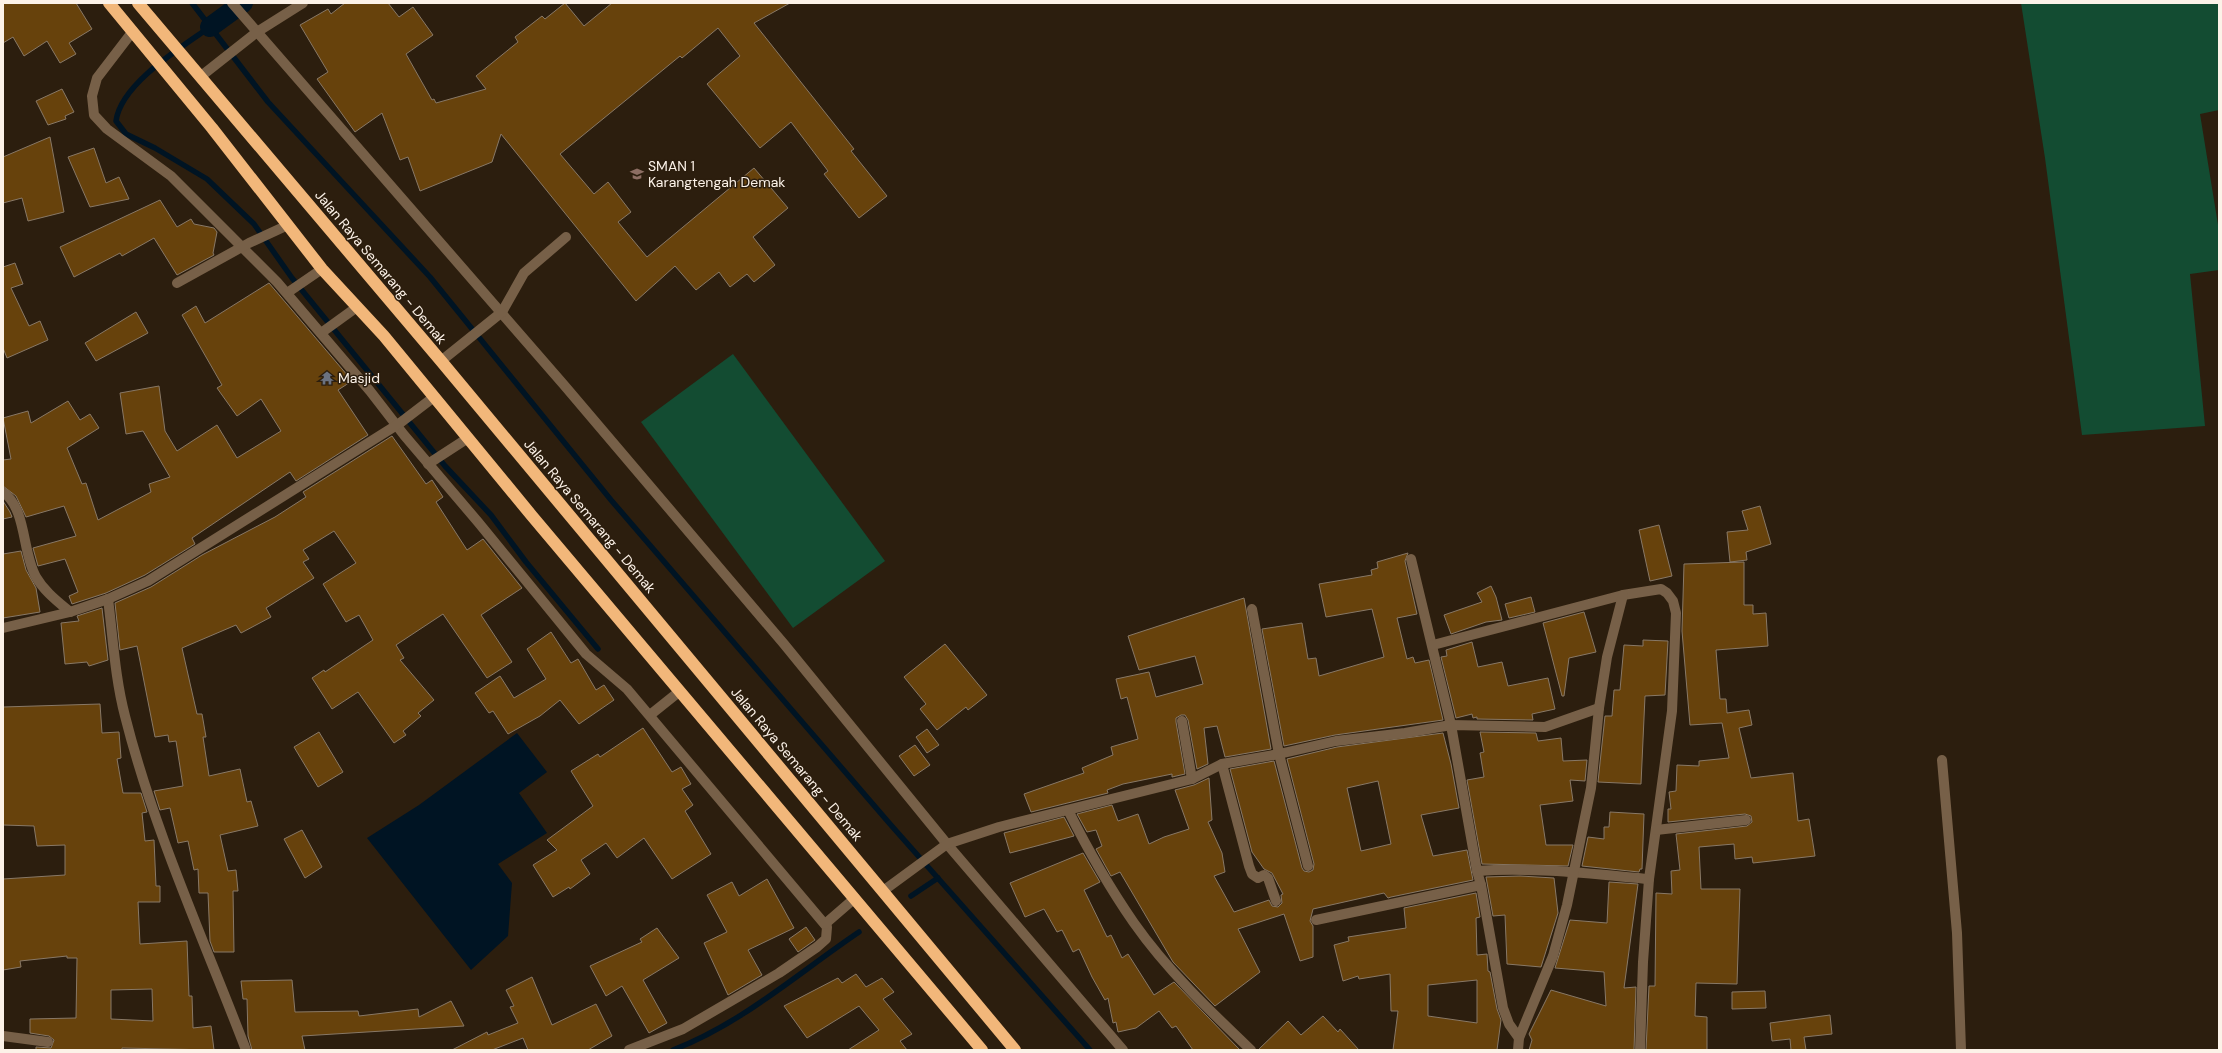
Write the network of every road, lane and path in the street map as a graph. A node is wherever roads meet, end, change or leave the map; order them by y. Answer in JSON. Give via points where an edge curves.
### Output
{"nodes":[{"id":1,"x":109,"y":3,"type":"edge"},
{"id":2,"x":138,"y":3,"type":"edge"},
{"id":3,"x":232,"y":3,"type":"edge"},
{"id":4,"x":302,"y":3,"type":"edge"},
{"id":5,"x":133,"y":31,"type":"junction"},
{"id":6,"x":257,"y":32,"type":"junction"},
{"id":7,"x":200,"y":76,"type":"junction"},
{"id":8,"x":288,"y":226,"type":"junction"},
{"id":9,"x":566,"y":237,"type":"dead end"},
{"id":10,"x":246,"y":245,"type":"junction"},
{"id":11,"x":322,"y":269,"type":"junction"},
{"id":12,"x":177,"y":283,"type":"dead end"},
{"id":13,"x":290,"y":291,"type":"junction"},
{"id":14,"x":357,"y":307,"type":"junction"},
{"id":15,"x":498,"y":315,"type":"junction"},
{"id":16,"x":324,"y":331,"type":"junction"},
{"id":17,"x":446,"y":358,"type":"junction"},
{"id":18,"x":434,"y":397,"type":"junction"},
{"id":19,"x":398,"y":424,"type":"junction"},
{"id":20,"x":468,"y":438,"type":"junction"},
{"id":21,"x":431,"y":462,"type":"junction"},
{"id":22,"x":3,"y":492,"type":"edge"},
{"id":23,"x":1411,"y":559,"type":"dead end"},
{"id":24,"x":1623,"y":595,"type":"junction"},
{"id":25,"x":108,"y":599,"type":"junction"},
{"id":26,"x":1252,"y":609,"type":"dead end"},
{"id":27,"x":70,"y":612,"type":"junction"},
{"id":28,"x":3,"y":628,"type":"edge"},
{"id":29,"x":1433,"y":645,"type":"junction"},
{"id":30,"x":680,"y":691,"type":"junction"},
{"id":31,"x":1599,"y":708,"type":"junction"},
{"id":32,"x":652,"y":713,"type":"junction"},
{"id":33,"x":1182,"y":720,"type":"dead end"},
{"id":34,"x":1451,"y":725,"type":"junction"},
{"id":35,"x":1279,"y":754,"type":"junction"},
{"id":36,"x":1942,"y":760,"type":"dead end"},
{"id":37,"x":1222,"y":764,"type":"junction"},
{"id":38,"x":1192,"y":779,"type":"junction"},
{"id":39,"x":1068,"y":810,"type":"junction"},
{"id":40,"x":1746,"y":820,"type":"dead end"},
{"id":41,"x":1656,"y":830,"type":"junction"},
{"id":42,"x":947,"y":844,"type":"junction"},
{"id":43,"x":1308,"y":866,"type":"dead end"},
{"id":44,"x":1476,"y":871,"type":"junction"},
{"id":45,"x":1574,"y":872,"type":"junction"},
{"id":46,"x":1649,"y":878,"type":"junction"},
{"id":47,"x":1481,"y":885,"type":"junction"},
{"id":48,"x":883,"y":891,"type":"junction"},
{"id":49,"x":855,"y":898,"type":"junction"},
{"id":50,"x":1276,"y":901,"type":"dead end"},
{"id":51,"x":1316,"y":920,"type":"dead end"},
{"id":52,"x":826,"y":922,"type":"junction"},
{"id":53,"x":3,"y":1036,"type":"edge"},
{"id":54,"x":1519,"y":1038,"type":"junction"},
{"id":55,"x":48,"y":1042,"type":"dead end"},
{"id":56,"x":246,"y":1050,"type":"edge"},
{"id":57,"x":630,"y":1050,"type":"edge"},
{"id":58,"x":982,"y":1050,"type":"edge"},
{"id":59,"x":1015,"y":1050,"type":"edge"},
{"id":60,"x":1123,"y":1050,"type":"edge"},
{"id":61,"x":1251,"y":1050,"type":"edge"},
{"id":62,"x":1518,"y":1050,"type":"edge"},
{"id":63,"x":1640,"y":1050,"type":"edge"},
{"id":64,"x":1961,"y":1050,"type":"edge"}],
"edges":[{"from":1,"to":5,"type":"highway"},
{"from":2,"to":7,"type":"highway","name":"Jalan Raya Semarang - Demak"},
{"from":3,"to":6,"type":"street"},
{"from":4,"to":6,"type":"street"},
{"from":5,"to":8,"type":"highway"},
{"from":5,"to":10,"type":"street","via":[[97,78],[92,96],[94,115],[107,129],[171,176]]},
{"from":6,"to":7,"type":"street","via":[[249,41]]},
{"from":6,"to":15,"type":"street"},
{"from":7,"to":17,"type":"highway","name":"Jalan Raya Semarang - Demak"},
{"from":8,"to":10,"type":"street"},
{"from":8,"to":11,"type":"highway"},
{"from":9,"to":15,"type":"street","via":[[524,273]]},
{"from":10,"to":12,"type":"street"},
{"from":10,"to":13,"type":"street"},
{"from":11,"to":13,"type":"street"},
{"from":11,"to":14,"type":"highway"},
{"from":13,"to":16,"type":"street"},
{"from":14,"to":16,"type":"street"},
{"from":14,"to":18,"type":"highway"},
{"from":15,"to":17,"type":"street"},
{"from":15,"to":42,"type":"street","via":[[784,644]]},
{"from":16,"to":19,"type":"street"},
{"from":17,"to":48,"type":"highway","name":"Jalan Raya Semarang - Demak"},
{"from":18,"to":19,"type":"street"},
{"from":18,"to":20,"type":"highway"},
{"from":19,"to":21,"type":"street"},
{"from":19,"to":25,"type":"street","via":[[148,581]]},
{"from":20,"to":21,"type":"street"},
{"from":20,"to":30,"type":"highway"},
{"from":21,"to":32,"type":"street","via":[[586,654]]},
{"from":22,"to":27,"type":"street","via":[[11,498],[35,575],[43,589]]},
{"from":23,"to":29,"type":"street"},
{"from":24,"to":29,"type":"street"},
{"from":24,"to":31,"type":"street","via":[[1607,658]]},
{"from":24,"to":41,"type":"street","via":[[1661,590],[1673,601],[1676,613],[1672,711]]},
{"from":25,"to":27,"type":"street"},
{"from":25,"to":56,"type":"street","via":[[125,716],[151,804]]},
{"from":26,"to":35,"type":"street"},
{"from":27,"to":28,"type":"street"},
{"from":29,"to":34,"type":"street"},
{"from":30,"to":32,"type":"street"},
{"from":30,"to":49,"type":"highway"},
{"from":31,"to":34,"type":"street","via":[[1544,727]]},
{"from":31,"to":45,"type":"street","via":[[1591,788]]},
{"from":32,"to":52,"type":"street","via":[[717,798]]},
{"from":33,"to":38,"type":"street"},
{"from":34,"to":35,"type":"street","via":[[1336,741]]},
{"from":34,"to":44,"type":"street"},
{"from":35,"to":37,"type":"street"},
{"from":35,"to":43,"type":"street"},
{"from":36,"to":64,"type":"street","via":[[1956,933]]},
{"from":37,"to":38,"type":"street"},
{"from":37,"to":50,"type":"street","via":[[1252,874],[1258,878],[1264,875],[1268,878]]},
{"from":38,"to":39,"type":"street"},
{"from":39,"to":42,"type":"street"},
{"from":39,"to":61,"type":"street","via":[[1085,844],[1134,923],[1166,963],[1213,1014]]},
{"from":40,"to":41,"type":"street"},
{"from":41,"to":46,"type":"street"},
{"from":42,"to":48,"type":"street"},
{"from":42,"to":60,"type":"street"},
{"from":44,"to":45,"type":"street","via":[[1499,869]]},
{"from":44,"to":47,"type":"street"},
{"from":45,"to":46,"type":"street"},
{"from":45,"to":54,"type":"street","via":[[1553,956]]},
{"from":46,"to":63,"type":"street"},
{"from":47,"to":51,"type":"street"},
{"from":47,"to":54,"type":"street","via":[[1503,1008],[1509,1024]]},
{"from":48,"to":59,"type":"highway","name":"Jalan Raya Semarang - Demak"},
{"from":49,"to":52,"type":"street"},
{"from":49,"to":58,"type":"highway"},
{"from":52,"to":57,"type":"street","via":[[826,939],[779,973],[684,1029]]},
{"from":53,"to":55,"type":"street"},
{"from":54,"to":62,"type":"street"}]}
